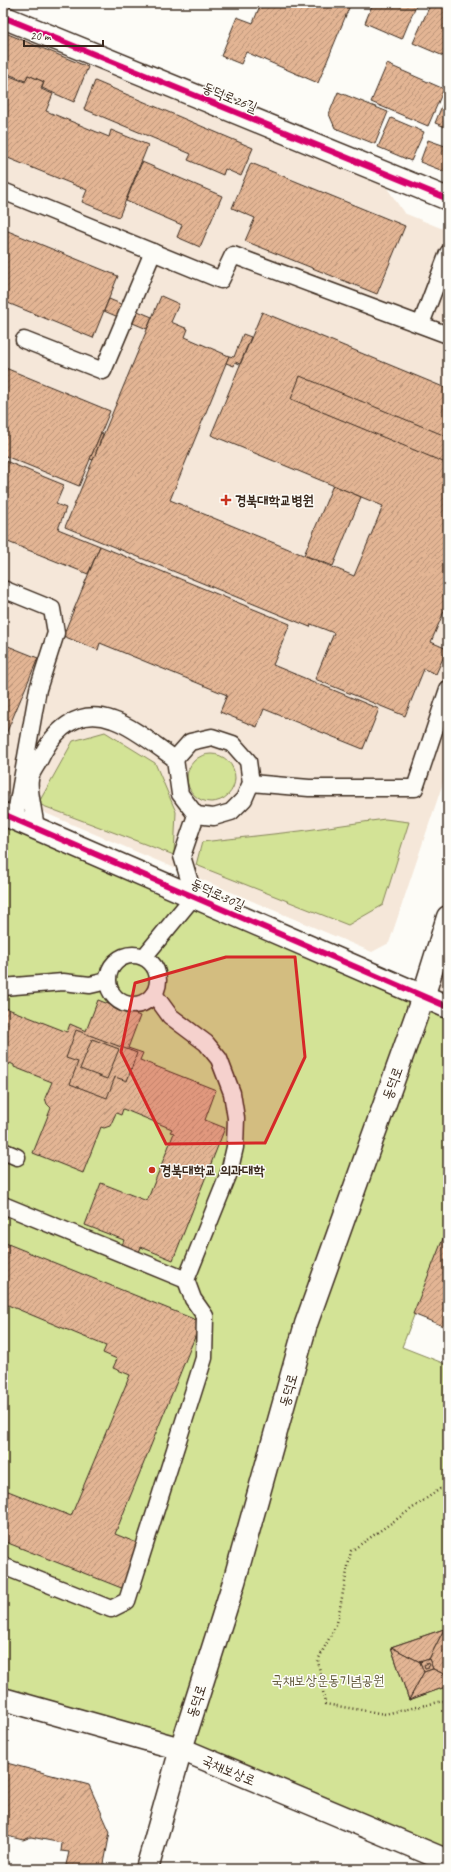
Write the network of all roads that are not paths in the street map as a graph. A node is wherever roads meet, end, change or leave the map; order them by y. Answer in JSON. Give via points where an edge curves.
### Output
{"nodes":[{"id":1,"x":8,"y":13,"type":"edge"},
{"id":2,"x":3,"y":191,"type":"edge"},
{"id":3,"x":448,"y":199,"type":"edge"},
{"id":4,"x":153,"y":252,"type":"junction"},
{"id":5,"x":448,"y":253,"type":"edge"},
{"id":6,"x":422,"y":324,"type":"junction"},
{"id":7,"x":448,"y":335,"type":"edge"},
{"id":8,"x":24,"y":340,"type":"dead end"},
{"id":9,"x":3,"y":589,"type":"edge"},
{"id":10,"x":448,"y":689,"type":"edge"},
{"id":11,"x":175,"y":759,"type":"junction"},
{"id":12,"x":251,"y":783,"type":"junction"},
{"id":13,"x":196,"y":814,"type":"junction"},
{"id":14,"x":9,"y":817,"type":"edge"},
{"id":15,"x":36,"y":829,"type":"junction"},
{"id":16,"x":194,"y":896,"type":"junction"},
{"id":17,"x":448,"y":917,"type":"edge"},
{"id":18,"x":144,"y":957,"type":"junction"},
{"id":19,"x":107,"y":981,"type":"junction"},
{"id":20,"x":3,"y":987,"type":"edge"},
{"id":21,"x":154,"y":994,"type":"junction"},
{"id":22,"x":423,"y":997,"type":"junction"},
{"id":23,"x":448,"y":1007,"type":"edge"},
{"id":24,"x":3,"y":1205,"type":"edge"},
{"id":25,"x":186,"y":1280,"type":"junction"},
{"id":26,"x":3,"y":1566,"type":"edge"},
{"id":27,"x":3,"y":1699,"type":"edge"},
{"id":28,"x":181,"y":1749,"type":"junction"},
{"id":29,"x":448,"y":1861,"type":"edge"},
{"id":30,"x":147,"y":1869,"type":"edge"}],
"edges":[{"from":1,"to":3,"type":"main road","name":"동덕로26길"},
{"from":2,"to":4,"type":"lane"},
{"from":4,"to":6,"type":"lane","via":[[222,280],[233,255]]},
{"from":4,"to":8,"type":"lane","via":[[103,371]]},
{"from":5,"to":6,"type":"lane"},
{"from":6,"to":7,"type":"lane"},
{"from":9,"to":14,"type":"lane","via":[[52,609],[56,633],[38,689]]},
{"from":10,"to":12,"type":"lane","via":[[415,788],[309,788]]},
{"from":11,"to":12,"type":"lane","via":[[190,742],[212,737],[233,744],[238,749],[248,761]]},
{"from":11,"to":13,"type":"lane","via":[[180,794]]},
{"from":11,"to":15,"type":"lane","via":[[147,739],[113,720],[98,717],[79,718],[59,730],[42,755],[30,780]]},
{"from":12,"to":13,"type":"lane","via":[[244,799],[231,812],[214,817]]},
{"from":13,"to":16,"type":"lane","via":[[182,856]]},
{"from":14,"to":15,"type":"main road","name":"동덕로30길"},
{"from":15,"to":16,"type":"main road","name":"동덕로30길"},
{"from":16,"to":18,"type":"lane"},
{"from":16,"to":22,"type":"main road","name":"동덕로30길"},
{"from":17,"to":22,"type":"main road","name":"동덕로"},
{"from":18,"to":19,"type":"lane","via":[[127,955],[119,959],[108,972]]},
{"from":18,"to":21,"type":"lane","via":[[156,969],[158,986]]},
{"from":19,"to":20,"type":"lane","via":[[90,984],[63,982]]},
{"from":19,"to":21,"type":"lane","via":[[113,996],[126,1005],[142,1004]]},
{"from":21,"to":25,"type":"lane","via":[[170,1016],[206,1043],[219,1059],[232,1093],[236,1118],[235,1147],[229,1173]]},
{"from":22,"to":23,"type":"main road","name":"동덕로30길"},
{"from":22,"to":28,"type":"main road","name":"동덕로","via":[[306,1324],[234,1582]]},
{"from":24,"to":25,"type":"lane"},
{"from":25,"to":26,"type":"lane","via":[[193,1299],[205,1316],[204,1358],[127,1601],[112,1609]]},
{"from":27,"to":28,"type":"main road","name":"국채보상로"},
{"from":28,"to":29,"type":"main road","name":"국채보상로"},
{"from":28,"to":30,"type":"main road","name":"동덕로"}]}
